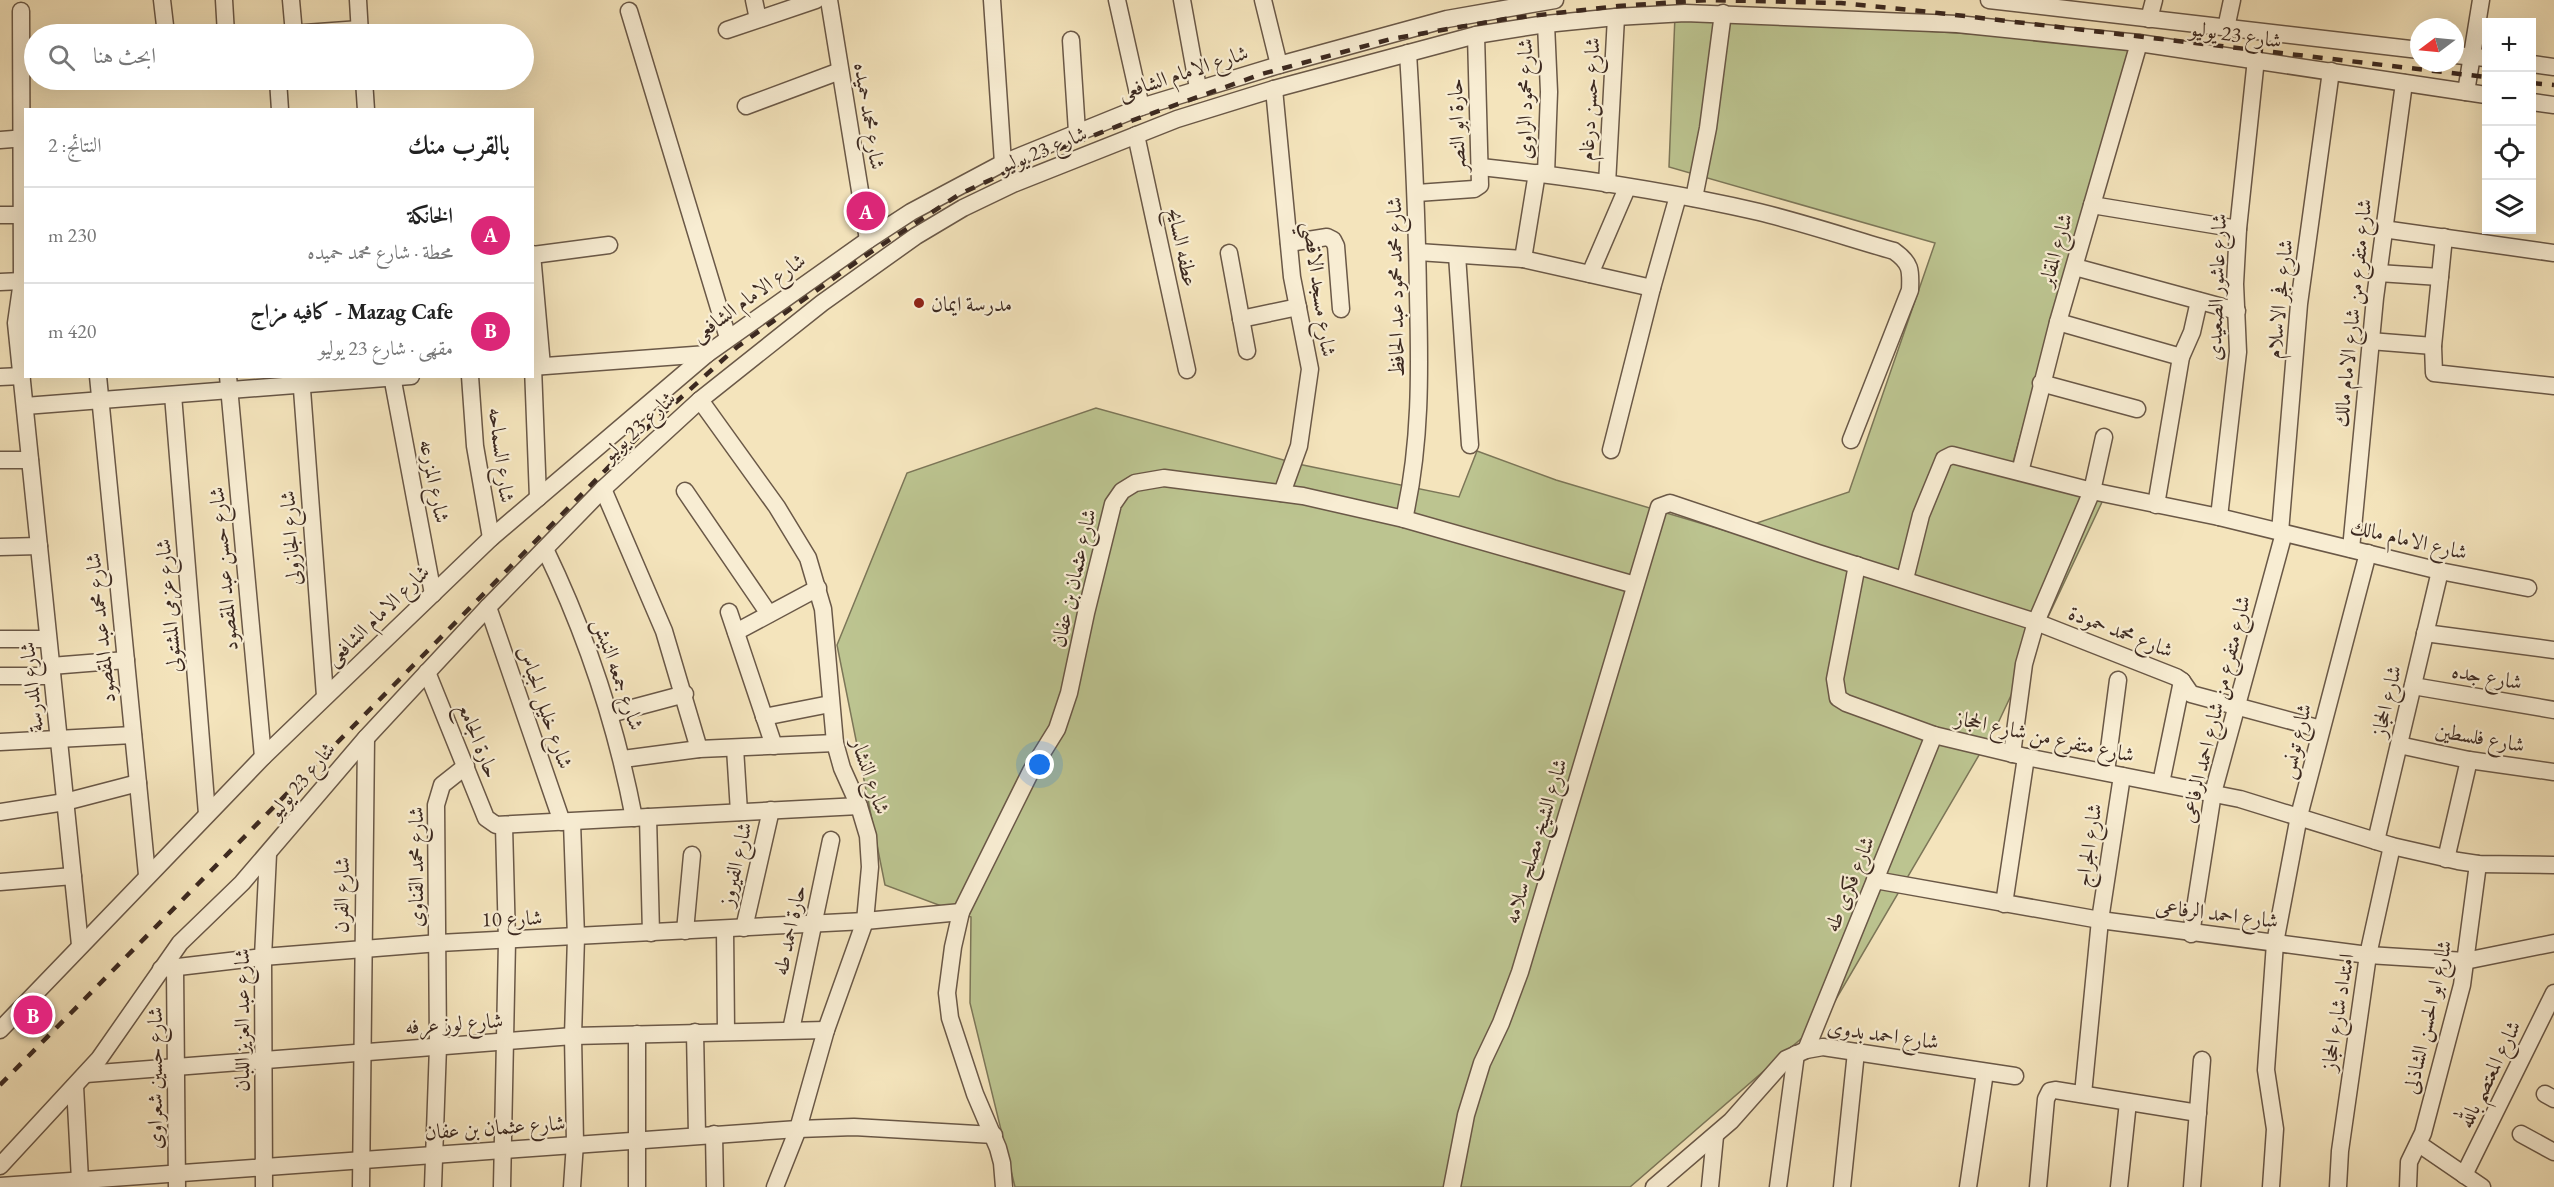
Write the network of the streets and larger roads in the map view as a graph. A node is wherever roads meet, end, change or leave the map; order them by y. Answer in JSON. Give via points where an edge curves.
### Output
{"nodes":[{"id":1,"x":162,"y":0,"type":"edge"},
{"id":2,"x":224,"y":0,"type":"edge"},
{"id":3,"x":291,"y":0,"type":"edge"},
{"id":4,"x":358,"y":0,"type":"edge"},
{"id":5,"x":754,"y":0,"type":"edge"},
{"id":6,"x":816,"y":0,"type":"edge"},
{"id":7,"x":829,"y":0,"type":"edge"},
{"id":8,"x":992,"y":0,"type":"edge"},
{"id":9,"x":1117,"y":0,"type":"edge"},
{"id":10,"x":1182,"y":0,"type":"edge"},
{"id":11,"x":1263,"y":0,"type":"edge"},
{"id":12,"x":1555,"y":0,"type":"edge"},
{"id":13,"x":1989,"y":0,"type":"edge"},
{"id":14,"x":2154,"y":0,"type":"edge"},
{"id":15,"x":2232,"y":0,"type":"edge"},
{"id":16,"x":2481,"y":0,"type":"edge"},
{"id":17,"x":2024,"y":2,"type":"edge"},
{"id":18,"x":2100,"y":6,"type":"edge"},
{"id":19,"x":21,"y":10,"type":"dead end"},
{"id":20,"x":628,"y":11,"type":"dead end"},
{"id":21,"x":1723,"y":13,"type":"junction"},
{"id":22,"x":1616,"y":17,"type":"junction"},
{"id":23,"x":2149,"y":19,"type":"junction"},
{"id":24,"x":758,"y":20,"type":"junction"},
{"id":25,"x":165,"y":24,"type":"edge"},
{"id":26,"x":225,"y":24,"type":"edge"},
{"id":27,"x":292,"y":24,"type":"edge"},
{"id":28,"x":360,"y":24,"type":"edge"},
{"id":29,"x":1546,"y":24,"type":"junction"},
{"id":30,"x":2226,"y":28,"type":"junction"},
{"id":31,"x":24,"y":30,"type":"edge"},
{"id":32,"x":727,"y":30,"type":"dead end"},
{"id":33,"x":1476,"y":35,"type":"junction"},
{"id":34,"x":1071,"y":40,"type":"dead end"},
{"id":35,"x":2139,"y":43,"type":"junction"},
{"id":36,"x":2410,"y":49,"type":"edge"},
{"id":37,"x":1408,"y":53,"type":"junction"},
{"id":38,"x":2471,"y":56,"type":"edge"},
{"id":39,"x":2256,"y":59,"type":"junction"},
{"id":40,"x":1279,"y":65,"type":"junction"},
{"id":41,"x":2536,"y":65,"type":"edge"},
{"id":42,"x":2554,"y":67,"type":"edge"},
{"id":43,"x":840,"y":71,"type":"junction"},
{"id":44,"x":2331,"y":71,"type":"junction"},
{"id":45,"x":2404,"y":83,"type":"junction"},
{"id":46,"x":1198,"y":88,"type":"junction"},
{"id":47,"x":1274,"y":89,"type":"junction"},
{"id":48,"x":26,"y":90,"type":"edge"},
{"id":49,"x":279,"y":90,"type":"edge"},
{"id":50,"x":365,"y":90,"type":"edge"},
{"id":51,"x":2466,"y":92,"type":"junction"},
{"id":52,"x":2482,"y":94,"type":"edge"},
{"id":53,"x":2536,"y":103,"type":"edge"},
{"id":54,"x":2554,"y":105,"type":"edge"},
{"id":55,"x":746,"y":106,"type":"dead end"},
{"id":56,"x":1141,"y":107,"type":"junction"},
{"id":57,"x":25,"y":108,"type":"edge"},
{"id":58,"x":280,"y":108,"type":"edge"},
{"id":59,"x":366,"y":108,"type":"edge"},
{"id":60,"x":24,"y":122,"type":"edge"},
{"id":61,"x":1077,"y":132,"type":"junction"},
{"id":62,"x":1136,"y":135,"type":"junction"},
{"id":63,"x":23,"y":138,"type":"edge"},
{"id":64,"x":0,"y":140,"type":"edge"},
{"id":65,"x":1003,"y":163,"type":"junction"},
{"id":66,"x":1480,"y":167,"type":"junction"},
{"id":67,"x":1541,"y":174,"type":"junction"},
{"id":68,"x":1607,"y":184,"type":"junction"},
{"id":69,"x":1627,"y":188,"type":"junction"},
{"id":70,"x":1417,"y":194,"type":"junction"},
{"id":71,"x":1686,"y":197,"type":"junction"},
{"id":72,"x":2092,"y":205,"type":"junction"},
{"id":73,"x":0,"y":215,"type":"edge"},
{"id":74,"x":24,"y":215,"type":"edge"},
{"id":75,"x":2238,"y":229,"type":"junction"},
{"id":76,"x":2383,"y":229,"type":"junction"},
{"id":77,"x":2444,"y":237,"type":"junction"},
{"id":78,"x":868,"y":240,"type":"junction"},
{"id":79,"x":1289,"y":243,"type":"junction"},
{"id":80,"x":609,"y":245,"type":"dead end"},
{"id":81,"x":1418,"y":252,"type":"junction"},
{"id":82,"x":1229,"y":253,"type":"dead end"},
{"id":83,"x":2554,"y":253,"type":"edge"},
{"id":84,"x":534,"y":255,"type":"edge"},
{"id":85,"x":1456,"y":255,"type":"junction"},
{"id":86,"x":1523,"y":259,"type":"junction"},
{"id":87,"x":2075,"y":267,"type":"junction"},
{"id":88,"x":2378,"y":273,"type":"junction"},
{"id":89,"x":1590,"y":274,"type":"junction"},
{"id":90,"x":2440,"y":277,"type":"junction"},
{"id":91,"x":0,"y":282,"type":"edge"},
{"id":92,"x":1652,"y":288,"type":"junction"},
{"id":93,"x":22,"y":289,"type":"edge"},
{"id":94,"x":534,"y":292,"type":"edge"},
{"id":95,"x":2199,"y":301,"type":"junction"},
{"id":96,"x":1298,"y":307,"type":"junction"},
{"id":97,"x":1341,"y":309,"type":"dead end"},
{"id":98,"x":2237,"y":311,"type":"junction"},
{"id":99,"x":1241,"y":319,"type":"junction"},
{"id":100,"x":2058,"y":322,"type":"junction"},
{"id":101,"x":728,"y":338,"type":"junction"},
{"id":102,"x":2370,"y":340,"type":"junction"},
{"id":103,"x":2433,"y":346,"type":"junction"},
{"id":104,"x":1247,"y":351,"type":"dead end"},
{"id":105,"x":707,"y":354,"type":"junction"},
{"id":106,"x":2181,"y":357,"type":"junction"},
{"id":107,"x":536,"y":367,"type":"edge"},
{"id":108,"x":1187,"y":370,"type":"dead end"},
{"id":109,"x":22,"y":376,"type":"junction"},
{"id":110,"x":0,"y":377,"type":"edge"},
{"id":111,"x":98,"y":378,"type":"edge"},
{"id":112,"x":369,"y":378,"type":"edge"},
{"id":113,"x":392,"y":378,"type":"edge"},
{"id":114,"x":470,"y":378,"type":"edge"},
{"id":115,"x":301,"y":381,"type":"edge"},
{"id":116,"x":2041,"y":383,"type":"junction"},
{"id":117,"x":229,"y":384,"type":"edge"},
{"id":118,"x":2554,"y":386,"type":"edge"},
{"id":119,"x":173,"y":395,"type":"junction"},
{"id":120,"x":100,"y":400,"type":"junction"},
{"id":121,"x":700,"y":400,"type":"junction"},
{"id":122,"x":25,"y":406,"type":"junction"},
{"id":123,"x":2137,"y":409,"type":"dead end"},
{"id":124,"x":2104,"y":437,"type":"dead end"},
{"id":125,"x":1851,"y":440,"type":"dead end"},
{"id":126,"x":1470,"y":445,"type":"dead end"},
{"id":127,"x":1611,"y":450,"type":"dead end"},
{"id":128,"x":0,"y":460,"type":"edge"},
{"id":129,"x":30,"y":460,"type":"junction"},
{"id":130,"x":2020,"y":472,"type":"junction"},
{"id":131,"x":603,"y":489,"type":"junction"},
{"id":132,"x":685,"y":491,"type":"dead end"},
{"id":133,"x":2092,"y":491,"type":"junction"},
{"id":134,"x":1282,"y":493,"type":"junction"},
{"id":135,"x":538,"y":498,"type":"junction"},
{"id":136,"x":2156,"y":505,"type":"junction"},
{"id":137,"x":2219,"y":517,"type":"junction"},
{"id":138,"x":1404,"y":519,"type":"junction"},
{"id":139,"x":2282,"y":532,"type":"junction"},
{"id":140,"x":491,"y":538,"type":"junction"},
{"id":141,"x":39,"y":546,"type":"junction"},
{"id":142,"x":0,"y":547,"type":"edge"},
{"id":143,"x":545,"y":549,"type":"junction"},
{"id":144,"x":2351,"y":549,"type":"junction"},
{"id":145,"x":2368,"y":553,"type":"junction"},
{"id":146,"x":1857,"y":565,"type":"junction"},
{"id":147,"x":2440,"y":571,"type":"junction"},
{"id":148,"x":1905,"y":579,"type":"junction"},
{"id":149,"x":1635,"y":585,"type":"junction"},
{"id":150,"x":818,"y":588,"type":"junction"},
{"id":151,"x":2528,"y":588,"type":"dead end"},
{"id":152,"x":433,"y":594,"type":"junction"},
{"id":153,"x":488,"y":607,"type":"junction"},
{"id":154,"x":729,"y":612,"type":"dead end"},
{"id":155,"x":769,"y":614,"type":"junction"},
{"id":156,"x":2036,"y":622,"type":"junction"},
{"id":157,"x":736,"y":632,"type":"junction"},
{"id":158,"x":2425,"y":633,"type":"junction"},
{"id":159,"x":0,"y":639,"type":"edge"},
{"id":160,"x":48,"y":639,"type":"junction"},
{"id":161,"x":2554,"y":650,"type":"edge"},
{"id":162,"x":126,"y":660,"type":"junction"},
{"id":163,"x":52,"y":671,"type":"junction"},
{"id":164,"x":427,"y":672,"type":"junction"},
{"id":165,"x":0,"y":676,"type":"edge"},
{"id":166,"x":2118,"y":681,"type":"dead end"},
{"id":167,"x":2182,"y":681,"type":"junction"},
{"id":168,"x":2413,"y":686,"type":"junction"},
{"id":169,"x":685,"y":694,"type":"junction"},
{"id":170,"x":325,"y":696,"type":"junction"},
{"id":171,"x":830,"y":705,"type":"junction"},
{"id":172,"x":2236,"y":707,"type":"junction"},
{"id":173,"x":2554,"y":710,"type":"edge"},
{"id":174,"x":610,"y":714,"type":"junction"},
{"id":175,"x":764,"y":717,"type":"junction"},
{"id":176,"x":2322,"y":729,"type":"junction"},
{"id":177,"x":133,"y":735,"type":"junction"},
{"id":178,"x":1934,"y":735,"type":"junction"},
{"id":179,"x":366,"y":738,"type":"junction"},
{"id":180,"x":59,"y":739,"type":"junction"},
{"id":181,"x":0,"y":742,"type":"edge"},
{"id":182,"x":835,"y":743,"type":"junction"},
{"id":183,"x":2399,"y":745,"type":"junction"},
{"id":184,"x":774,"y":746,"type":"junction"},
{"id":185,"x":735,"y":748,"type":"junction"},
{"id":186,"x":699,"y":749,"type":"junction"},
{"id":187,"x":2019,"y":755,"type":"junction"},
{"id":188,"x":263,"y":757,"type":"junction"},
{"id":189,"x":623,"y":759,"type":"junction"},
{"id":190,"x":2469,"y":760,"type":"junction"},
{"id":191,"x":465,"y":766,"type":"junction"},
{"id":192,"x":2554,"y":772,"type":"edge"},
{"id":193,"x":2114,"y":774,"type":"junction"},
{"id":194,"x":138,"y":783,"type":"junction"},
{"id":195,"x":2161,"y":783,"type":"junction"},
{"id":196,"x":2213,"y":793,"type":"junction"},
{"id":197,"x":65,"y":802,"type":"junction"},
{"id":198,"x":859,"y":806,"type":"junction"},
{"id":199,"x":771,"y":810,"type":"junction"},
{"id":200,"x":0,"y":812,"type":"edge"},
{"id":201,"x":739,"y":812,"type":"junction"},
{"id":202,"x":207,"y":814,"type":"junction"},
{"id":203,"x":2299,"y":816,"type":"junction"},
{"id":204,"x":641,"y":818,"type":"junction"},
{"id":205,"x":567,"y":822,"type":"junction"},
{"id":206,"x":497,"y":824,"type":"junction"},
{"id":207,"x":831,"y":840,"type":"dead end"},
{"id":208,"x":2384,"y":844,"type":"junction"},
{"id":209,"x":268,"y":854,"type":"junction"},
{"id":210,"x":692,"y":855,"type":"dead end"},
{"id":211,"x":2446,"y":859,"type":"junction"},
{"id":212,"x":2478,"y":864,"type":"junction"},
{"id":213,"x":2554,"y":865,"type":"edge"},
{"id":214,"x":147,"y":875,"type":"junction"},
{"id":215,"x":73,"y":876,"type":"junction"},
{"id":216,"x":1875,"y":880,"type":"junction"},
{"id":217,"x":0,"y":882,"type":"edge"},
{"id":218,"x":2004,"y":904,"type":"junction"},
{"id":219,"x":961,"y":912,"type":"junction"},
{"id":220,"x":2100,"y":920,"type":"junction"},
{"id":221,"x":865,"y":921,"type":"junction"},
{"id":222,"x":813,"y":924,"type":"junction"},
{"id":223,"x":744,"y":928,"type":"junction"},
{"id":224,"x":725,"y":929,"type":"junction"},
{"id":225,"x":685,"y":931,"type":"junction"},
{"id":226,"x":651,"y":933,"type":"junction"},
{"id":227,"x":2191,"y":934,"type":"junction"},
{"id":228,"x":576,"y":938,"type":"junction"},
{"id":229,"x":507,"y":940,"type":"junction"},
{"id":230,"x":2275,"y":943,"type":"junction"},
{"id":231,"x":2554,"y":943,"type":"edge"},
{"id":232,"x":438,"y":944,"type":"junction"},
{"id":233,"x":80,"y":945,"type":"junction"},
{"id":234,"x":363,"y":950,"type":"junction"},
{"id":235,"x":2368,"y":955,"type":"junction"},
{"id":236,"x":263,"y":957,"type":"junction"},
{"id":237,"x":2465,"y":961,"type":"junction"},
{"id":238,"x":168,"y":968,"type":"junction"},
{"id":239,"x":2554,"y":993,"type":"edge"},
{"id":240,"x":0,"y":1030,"type":"edge"},
{"id":241,"x":791,"y":1030,"type":"junction"},
{"id":242,"x":826,"y":1030,"type":"junction"},
{"id":243,"x":726,"y":1031,"type":"junction"},
{"id":244,"x":695,"y":1032,"type":"junction"},
{"id":245,"x":637,"y":1034,"type":"junction"},
{"id":246,"x":573,"y":1036,"type":"junction"},
{"id":247,"x":506,"y":1042,"type":"junction"},
{"id":248,"x":438,"y":1046,"type":"junction"},
{"id":249,"x":1801,"y":1052,"type":"junction"},
{"id":250,"x":1856,"y":1052,"type":"junction"},
{"id":251,"x":363,"y":1053,"type":"junction"},
{"id":252,"x":264,"y":1060,"type":"junction"},
{"id":253,"x":2202,"y":1060,"type":"dead end"},
{"id":254,"x":177,"y":1067,"type":"junction"},
{"id":255,"x":1985,"y":1072,"type":"junction"},
{"id":256,"x":2015,"y":1076,"type":"dead end"},
{"id":257,"x":81,"y":1080,"type":"junction"},
{"id":258,"x":2083,"y":1094,"type":"junction"},
{"id":259,"x":2128,"y":1102,"type":"junction"},
{"id":260,"x":2198,"y":1113,"type":"junction"},
{"id":261,"x":798,"y":1129,"type":"junction"},
{"id":262,"x":714,"y":1134,"type":"junction"},
{"id":263,"x":2521,"y":1134,"type":"dead end"},
{"id":264,"x":697,"y":1135,"type":"junction"},
{"id":265,"x":994,"y":1135,"type":"junction"},
{"id":266,"x":1715,"y":1136,"type":"junction"},
{"id":267,"x":637,"y":1139,"type":"junction"},
{"id":268,"x":575,"y":1143,"type":"junction"},
{"id":269,"x":2419,"y":1144,"type":"junction"},
{"id":270,"x":502,"y":1149,"type":"junction"},
{"id":271,"x":2554,"y":1152,"type":"edge"},
{"id":272,"x":434,"y":1154,"type":"junction"},
{"id":273,"x":360,"y":1159,"type":"junction"},
{"id":274,"x":0,"y":1166,"type":"edge"},
{"id":275,"x":264,"y":1166,"type":"junction"},
{"id":276,"x":2464,"y":1175,"type":"junction"},
{"id":277,"x":80,"y":1180,"type":"junction"},
{"id":278,"x":177,"y":1180,"type":"edge"},
{"id":279,"x":0,"y":1186,"type":"edge"},
{"id":280,"x":2480,"y":1186,"type":"edge"},
{"id":281,"x":264,"y":1187,"type":"edge"},
{"id":282,"x":361,"y":1187,"type":"edge"},
{"id":283,"x":433,"y":1187,"type":"edge"},
{"id":284,"x":502,"y":1187,"type":"edge"},
{"id":285,"x":572,"y":1187,"type":"edge"},
{"id":286,"x":637,"y":1187,"type":"edge"},
{"id":287,"x":715,"y":1187,"type":"edge"},
{"id":288,"x":775,"y":1187,"type":"edge"},
{"id":289,"x":1004,"y":1187,"type":"edge"},
{"id":290,"x":1452,"y":1187,"type":"edge"},
{"id":291,"x":1654,"y":1187,"type":"edge"},
{"id":292,"x":1710,"y":1187,"type":"edge"},
{"id":293,"x":1778,"y":1187,"type":"edge"},
{"id":294,"x":1842,"y":1187,"type":"edge"},
{"id":295,"x":1968,"y":1187,"type":"edge"},
{"id":296,"x":2038,"y":1187,"type":"edge"},
{"id":297,"x":2119,"y":1187,"type":"edge"},
{"id":298,"x":2192,"y":1187,"type":"edge"},
{"id":299,"x":2271,"y":1187,"type":"edge"},
{"id":300,"x":2338,"y":1187,"type":"edge"},
{"id":301,"x":2408,"y":1187,"type":"edge"}],
"edges":[{"from":1,"to":25,"type":"street"},
{"from":2,"to":26,"type":"street"},
{"from":3,"to":27,"type":"street"},
{"from":4,"to":28,"type":"street"},
{"from":5,"to":24,"type":"street"},
{"from":6,"to":24,"type":"street"},
{"from":7,"to":43,"type":"street","name":"شارع محمد حميده"},
{"from":8,"to":65,"type":"street"},
{"from":9,"to":56,"type":"street"},
{"from":10,"to":46,"type":"street"},
{"from":11,"to":40,"type":"street"},
{"from":12,"to":40,"type":"street","name":"شارع الامام الشافعى","via":[[1447,19]]},
{"from":13,"to":17,"type":"street"},
{"from":14,"to":23,"type":"street"},
{"from":15,"to":30,"type":"street"},
{"from":16,"to":38,"type":"street"},
{"from":17,"to":18,"type":"street"},
{"from":18,"to":23,"type":"street"},
{"from":19,"to":31,"type":"street","name":"شارع المدرسة"},
{"from":20,"to":101,"type":"street"},
{"from":21,"to":22,"type":"street","name":"شارع 23 يوليو"},
{"from":21,"to":35,"type":"street","name":"شارع 23 يوليو","via":[[1957,24]]},
{"from":21,"to":71,"type":"street","via":[[1708,129]]},
{"from":22,"to":29,"type":"street","name":"شارع 23 يوليو"},
{"from":22,"to":68,"type":"street","name":"شارع حسن درغام"},
{"from":23,"to":30,"type":"street"},
{"from":24,"to":32,"type":"street"},
{"from":29,"to":33,"type":"street","name":"شارع 23 يوليو"},
{"from":29,"to":67,"type":"street","name":"شارع محمود الراوى","via":[[1549,92]]},
{"from":30,"to":36,"type":"street"},
{"from":33,"to":37,"type":"street","name":"شارع 23 يوليو"},
{"from":33,"to":66,"type":"street","name":"حارة ابو النصر"},
{"from":34,"to":61,"type":"street"},
{"from":35,"to":39,"type":"street","name":"شارع 23 يوليو"},
{"from":35,"to":72,"type":"street","name":"شارع المقابر"},
{"from":37,"to":47,"type":"street","name":"شارع 23 يوليو"},
{"from":37,"to":70,"type":"street","name":"شارع محمد محمود عبد الحافظ"},
{"from":38,"to":51,"type":"street"},
{"from":39,"to":44,"type":"street","name":"شارع 23 يوليو"},
{"from":39,"to":75,"type":"street","name":"شارع عاشور الصعيدى"},
{"from":40,"to":46,"type":"street","name":"شارع الامام الشافعى"},
{"from":41,"to":42,"type":"street"},
{"from":43,"to":55,"type":"street"},
{"from":43,"to":78,"type":"street","name":"شارع محمد حميده"},
{"from":44,"to":45,"type":"street","name":"شارع 23 يوليو"},
{"from":44,"to":139,"type":"street","name":"شارع فجر الاسلام","via":[[2299,304]]},
{"from":45,"to":51,"type":"street","name":"شارع 23 يوليو"},
{"from":45,"to":76,"type":"street","name":"شارع متفرع من شارع الامام مالك"},
{"from":46,"to":56,"type":"street","name":"شارع الامام الشافعى"},
{"from":47,"to":62,"type":"street","name":"شارع 23 يوليو"},
{"from":47,"to":79,"type":"street","name":"شارع مسجد الاقصي"},
{"from":48,"to":57,"type":"street","name":"شارع المدرسة"},
{"from":49,"to":58,"type":"street"},
{"from":50,"to":59,"type":"street"},
{"from":51,"to":52,"type":"street","name":"شارع 23 يوليو"},
{"from":53,"to":54,"type":"street"},
{"from":56,"to":61,"type":"street","name":"شارع الامام الشافعى"},
{"from":60,"to":63,"type":"street","name":"شارع المدرسة"},
{"from":61,"to":65,"type":"street","name":"شارع الامام الشافعى"},
{"from":62,"to":108,"type":"street","name":"عطفه السايح"},
{"from":62,"to":121,"type":"street","name":"شارع 23 يوليو","via":[[1013,184],[916,236],[822,303]]},
{"from":63,"to":64,"type":"street"},
{"from":63,"to":74,"type":"street","name":"شارع المدرسة"},
{"from":65,"to":78,"type":"street","name":"شارع الامام الشافعى"},
{"from":66,"to":67,"type":"street"},
{"from":66,"to":70,"type":"street","name":"حارة ابو النصر","via":[[1480,185],[1474,189]]},
{"from":67,"to":68,"type":"street"},
{"from":67,"to":86,"type":"street","name":"شارع محمود الراوى"},
{"from":68,"to":69,"type":"street"},
{"from":69,"to":71,"type":"street"},
{"from":69,"to":89,"type":"street"},
{"from":70,"to":81,"type":"street","name":"شارع محمد محمود عبد الحافظ"},
{"from":71,"to":92,"type":"street"},
{"from":71,"to":125,"type":"street","via":[[1762,213],[1894,251],[1906,260],[1911,273],[1910,290]]},
{"from":72,"to":75,"type":"street"},
{"from":72,"to":87,"type":"street","name":"شارع المقابر"},
{"from":73,"to":74,"type":"street"},
{"from":74,"to":93,"type":"street","name":"شارع المدرسة"},
{"from":75,"to":98,"type":"street","name":"شارع عاشور الصعيدى"},
{"from":76,"to":77,"type":"street"},
{"from":76,"to":88,"type":"street","name":"شارع متفرع من شارع الامام مالك"},
{"from":77,"to":83,"type":"street"},
{"from":77,"to":90,"type":"street"},
{"from":78,"to":101,"type":"street","name":"شارع الامام الشافعى"},
{"from":79,"to":96,"type":"street","name":"شارع مسجد الاقصي"},
{"from":79,"to":97,"type":"street","via":[[1328,237],[1333,240]]},
{"from":80,"to":84,"type":"street"},
{"from":81,"to":85,"type":"street"},
{"from":81,"to":138,"type":"street","name":"شارع محمد محمود عبد الحافظ","via":[[1419,404],[1414,467]]},
{"from":82,"to":99,"type":"street"},
{"from":85,"to":86,"type":"street"},
{"from":85,"to":126,"type":"street"},
{"from":86,"to":89,"type":"street"},
{"from":87,"to":95,"type":"street"},
{"from":87,"to":100,"type":"street","name":"شارع المقابر"},
{"from":88,"to":90,"type":"street"},
{"from":88,"to":102,"type":"street","name":"شارع متفرع من شارع الامام مالك"},
{"from":89,"to":92,"type":"street"},
{"from":90,"to":103,"type":"street"},
{"from":91,"to":93,"type":"street"},
{"from":92,"to":127,"type":"street"},
{"from":93,"to":109,"type":"street","name":"شارع المدرسة","via":[[16,323]]},
{"from":94,"to":107,"type":"street"},
{"from":95,"to":98,"type":"street"},
{"from":95,"to":106,"type":"street"},
{"from":96,"to":99,"type":"street"},
{"from":96,"to":134,"type":"street","name":"شارع مسجد الاقصي","via":[[1310,369],[1299,446]]},
{"from":98,"to":137,"type":"street","name":"شارع عاشور الصعيدى","via":[[2238,352]]},
{"from":99,"to":104,"type":"street"},
{"from":100,"to":106,"type":"street"},
{"from":100,"to":116,"type":"street","name":"شارع المقابر"},
{"from":101,"to":105,"type":"street","name":"شارع الامام الشافعى"},
{"from":102,"to":103,"type":"street"},
{"from":102,"to":144,"type":"street","name":"شارع متفرع من شارع الامام مالك"},
{"from":103,"to":118,"type":"street","via":[[2434,373]]},
{"from":105,"to":107,"type":"street"},
{"from":105,"to":135,"type":"street","name":"شارع الامام الشافعى"},
{"from":106,"to":136,"type":"street"},
{"from":107,"to":135,"type":"street"},
{"from":109,"to":110,"type":"street"},
{"from":109,"to":122,"type":"street","name":"شارع المدرسة"},
{"from":111,"to":120,"type":"street","name":"شارع محمد عبد المقصود"},
{"from":112,"to":115,"type":"street"},
{"from":113,"to":152,"type":"street","name":"شارع المزرعه"},
{"from":114,"to":140,"type":"street","name":"شارع السماحه","via":[[475,446]]},
{"from":115,"to":117,"type":"street"},
{"from":115,"to":170,"type":"street","name":"شارع الجازولى"},
{"from":116,"to":123,"type":"street"},
{"from":116,"to":130,"type":"street","name":"شارع المقابر"},
{"from":117,"to":119,"type":"street"},
{"from":117,"to":188,"type":"street","name":"شارع حسن عبد المقصود"},
{"from":119,"to":120,"type":"street"},
{"from":119,"to":202,"type":"street","name":"شارع عزمى المشتولى"},
{"from":120,"to":122,"type":"street"},
{"from":120,"to":162,"type":"street","name":"شارع محمد عبد المقصود"},
{"from":121,"to":131,"type":"street","name":"شارع 23 يوليو"},
{"from":121,"to":150,"type":"street","name":"شارع النشار","via":[[795,534]]},
{"from":122,"to":129,"type":"street","name":"شارع المدرسة"},
{"from":124,"to":133,"type":"street"},
{"from":128,"to":129,"type":"street"},
{"from":129,"to":141,"type":"street","name":"شارع المدرسة"},
{"from":130,"to":133,"type":"street"},
{"from":130,"to":148,"type":"street","via":[[1947,456],[1921,515]]},
{"from":131,"to":143,"type":"street","name":"شارع 23 يوليو"},
{"from":131,"to":169,"type":"street","via":[[664,631]]},
{"from":132,"to":155,"type":"street"},
{"from":133,"to":136,"type":"street"},
{"from":133,"to":156,"type":"street"},
{"from":134,"to":138,"type":"street","name":"شارع عثمان بن عفان"},
{"from":134,"to":219,"type":"street","name":"شارع عثمان بن عفان","via":[[1164,478],[1135,483],[1122,491],[1113,504],[1070,693],[1057,729],[1031,771]]},
{"from":135,"to":140,"type":"street","name":"شارع الامام الشافعى"},
{"from":136,"to":137,"type":"street"},
{"from":137,"to":139,"type":"street"},
{"from":138,"to":149,"type":"street","name":"شارع عثمان بن عفان"},
{"from":139,"to":144,"type":"street","name":"شارع الامام مالك"},
{"from":139,"to":172,"type":"street","name":"شارع متفرع من شارع احمد الرفاعى"},
{"from":140,"to":152,"type":"street","name":"شارع الامام الشافعى"},
{"from":141,"to":142,"type":"street"},
{"from":141,"to":160,"type":"street","name":"شارع المدرسة"},
{"from":143,"to":153,"type":"street","name":"شارع 23 يوليو"},
{"from":143,"to":174,"type":"street","name":"شارع جمعه النيش","via":[[585,638]]},
{"from":144,"to":145,"type":"street","name":"شارع الامام مالك"},
{"from":145,"to":147,"type":"street","name":"شارع الامام مالك"},
{"from":145,"to":176,"type":"street","name":"شارع تونس"},
{"from":146,"to":148,"type":"street"},
{"from":146,"to":149,"type":"street","name":"شارع الشيخ مصلح سلامه","via":[[1670,503],[1659,507]]},
{"from":146,"to":178,"type":"street","name":"شارع متفرع من شارع الحجاز","via":[[1836,668],[1838,698]]},
{"from":147,"to":151,"type":"street","name":"شارع الامام مالك"},
{"from":147,"to":158,"type":"street","name":"شارع الحجاز"},
{"from":148,"to":156,"type":"street"},
{"from":149,"to":290,"type":"street","name":"شارع الشيخ مصلح سلامه","via":[[1520,972],[1482,1063],[1466,1115]]},
{"from":150,"to":155,"type":"street"},
{"from":150,"to":171,"type":"street","name":"شارع النشار"},
{"from":152,"to":170,"type":"street","name":"شارع الامام الشافعى"},
{"from":153,"to":164,"type":"street","name":"شارع 23 يوليو"},
{"from":153,"to":205,"type":"street","name":"شارع خليل الجباس"},
{"from":154,"to":157,"type":"street"},
{"from":155,"to":157,"type":"street"},
{"from":156,"to":167,"type":"street","name":"شارع محمد حمودة"},
{"from":156,"to":187,"type":"street","via":[[2024,664]]},
{"from":157,"to":175,"type":"street"},
{"from":158,"to":161,"type":"street"},
{"from":158,"to":168,"type":"street","name":"شارع الحجاز"},
{"from":159,"to":160,"type":"street"},
{"from":160,"to":163,"type":"street","name":"شارع المدرسة"},
{"from":162,"to":163,"type":"street"},
{"from":162,"to":177,"type":"street","name":"شارع محمد عبد المقصود"},
{"from":163,"to":165,"type":"street"},
{"from":163,"to":180,"type":"street","name":"شارع المدرسة"},
{"from":164,"to":179,"type":"street","name":"شارع 23 يوليو"},
{"from":164,"to":191,"type":"street","name":"حارة الجامع"},
{"from":166,"to":193,"type":"street","name":"شارع الجراج"},
{"from":167,"to":172,"type":"street","name":"شارع محمد حمودة","via":[[2191,694]]},
{"from":167,"to":195,"type":"street"},
{"from":168,"to":173,"type":"street","name":"شارع جده"},
{"from":168,"to":183,"type":"street","name":"شارع الحجاز"},
{"from":169,"to":174,"type":"street"},
{"from":169,"to":186,"type":"street"},
{"from":170,"to":188,"type":"street","name":"شارع 23 يوليو"},
{"from":171,"to":175,"type":"street"},
{"from":171,"to":182,"type":"street","name":"شارع النشار"},
{"from":172,"to":176,"type":"street","name":"شارع محمد حمودة"},
{"from":172,"to":196,"type":"street","name":"شارع متفرع من شارع احمد الرفاعى"},
{"from":174,"to":189,"type":"street","name":"شارع جمعه النيش"},
{"from":175,"to":184,"type":"street"},
{"from":176,"to":203,"type":"street","name":"شارع تونس"},
{"from":177,"to":180,"type":"street"},
{"from":177,"to":194,"type":"street","name":"شارع محمد عبد المقصود"},
{"from":178,"to":187,"type":"street","name":"شارع متفرع من شارع الحجاز"},
{"from":178,"to":216,"type":"street","name":"شارع فكرى طه"},
{"from":179,"to":209,"type":"street","name":"شارع 23 يوليو"},
{"from":179,"to":234,"type":"street","name":"شارع الفرن"},
{"from":180,"to":181,"type":"street"},
{"from":180,"to":197,"type":"street","name":"شارع المدرسة"},
{"from":182,"to":184,"type":"street"},
{"from":182,"to":198,"type":"street","name":"شارع النشار"},
{"from":183,"to":190,"type":"street","name":"شارع فلسطين"},
{"from":183,"to":208,"type":"street","name":"شارع الحجاز"},
{"from":184,"to":185,"type":"street"},
{"from":185,"to":186,"type":"street"},
{"from":185,"to":201,"type":"street"},
{"from":186,"to":189,"type":"street"},
{"from":187,"to":193,"type":"street","name":"شارع متفرع من شارع الحجاز"},
{"from":187,"to":218,"type":"street"},
{"from":188,"to":202,"type":"street","name":"شارع 23 يوليو"},
{"from":189,"to":204,"type":"street","name":"شارع جمعه النيش"},
{"from":190,"to":192,"type":"street","name":"شارع فلسطين"},
{"from":190,"to":211,"type":"street"},
{"from":191,"to":206,"type":"street","name":"حارة الجامع","via":[[486,818]]},
{"from":191,"to":232,"type":"street","name":"شارع محمد القناوى","via":[[442,785],[436,805]]},
{"from":193,"to":195,"type":"street","name":"شارع متفرع من شارع الحجاز"},
{"from":193,"to":220,"type":"street","name":"شارع الجراج"},
{"from":194,"to":197,"type":"street"},
{"from":194,"to":214,"type":"street","name":"شارع محمد عبد المقصود"},
{"from":195,"to":196,"type":"street","name":"شارع متفرع من شارع الحجاز"},
{"from":196,"to":203,"type":"street","name":"شارع متفرع من شارع الحجاز"},
{"from":196,"to":227,"type":"street","name":"شارع متفرع من شارع احمد الرفاعى"},
{"from":197,"to":200,"type":"street"},
{"from":197,"to":215,"type":"street","name":"شارع المدرسة"},
{"from":198,"to":199,"type":"street"},
{"from":198,"to":221,"type":"street","name":"شارع النشار","via":[[868,836],[870,867]]},
{"from":199,"to":201,"type":"street"},
{"from":199,"to":223,"type":"street","name":"شارع الفيروز"},
{"from":201,"to":204,"type":"street"},
{"from":202,"to":214,"type":"street","name":"شارع 23 يوليو"},
{"from":203,"to":208,"type":"street","name":"شارع متفرع من شارع الحجاز"},
{"from":203,"to":230,"type":"street","name":"شارع تونس"},
{"from":204,"to":205,"type":"street"},
{"from":204,"to":226,"type":"street","name":"شارع جمعه النيش"},
{"from":205,"to":206,"type":"street"},
{"from":205,"to":228,"type":"street","name":"شارع خليل الجباس"},
{"from":206,"to":229,"type":"street"},
{"from":207,"to":222,"type":"street","name":"حارة احمد طه"},
{"from":208,"to":211,"type":"street","name":"شارع متفرع من شارع الحجاز"},
{"from":208,"to":235,"type":"street","name":"امتداد شارع الحجاز"},
{"from":209,"to":236,"type":"street","name":"شارع عبد العزيز اللبان"},
{"from":209,"to":238,"type":"street","name":"شارع 23 يوليو","via":[[180,943]]},
{"from":210,"to":225,"type":"street"},
{"from":211,"to":212,"type":"street","name":"شارع متفرع من شارع الحجاز"},
{"from":212,"to":213,"type":"street","name":"شارع متفرع من شارع الحجاز"},
{"from":212,"to":237,"type":"street","name":"شارع ابو الحسن الشاذلى"},
{"from":214,"to":233,"type":"street","name":"شارع 23 يوليو"},
{"from":215,"to":217,"type":"street"},
{"from":215,"to":233,"type":"street","name":"شارع المدرسة"},
{"from":216,"to":218,"type":"street","name":"شارع احمد الرفاعى"},
{"from":216,"to":249,"type":"street","name":"شارع فكرى طه"},
{"from":218,"to":220,"type":"street","name":"شارع احمد الرفاعى"},
{"from":219,"to":221,"type":"street","name":"شارع 10"},
{"from":219,"to":265,"type":"street","name":"شارع عثمان بن عفان","via":[[949,972],[950,1018],[975,1094]]},
{"from":220,"to":227,"type":"street","name":"شارع احمد الرفاعى"},
{"from":220,"to":258,"type":"street","name":"شارع الجراج"},
{"from":221,"to":222,"type":"street","name":"شارع 10"},
{"from":221,"to":242,"type":"street","name":"شارع النشار"},
{"from":222,"to":223,"type":"street","name":"شارع 10"},
{"from":222,"to":241,"type":"street","name":"حارة احمد طه"},
{"from":223,"to":224,"type":"street","name":"شارع 10"},
{"from":224,"to":225,"type":"street","name":"شارع 10"},
{"from":224,"to":243,"type":"street"},
{"from":225,"to":226,"type":"street","name":"شارع 10"},
{"from":226,"to":228,"type":"street","name":"شارع 10"},
{"from":227,"to":230,"type":"street","name":"شارع احمد الرفاعى"},
{"from":228,"to":229,"type":"street","name":"شارع 10"},
{"from":228,"to":246,"type":"street","name":"شارع خليل الجباس"},
{"from":229,"to":232,"type":"street","name":"شارع 10"},
{"from":229,"to":247,"type":"street"},
{"from":230,"to":235,"type":"street","name":"شارع احمد الرفاعى"},
{"from":230,"to":299,"type":"street","name":"شارع تونس","via":[[2266,1070],[2274,1129]]},
{"from":231,"to":237,"type":"street","name":"شارع احمد الرفاعى"},
{"from":232,"to":234,"type":"street","name":"شارع 10"},
{"from":232,"to":248,"type":"street","name":"شارع محمد القناوى"},
{"from":233,"to":240,"type":"street","name":"شارع 23 يوليو"},
{"from":234,"to":236,"type":"street","name":"شارع 10"},
{"from":234,"to":251,"type":"street","name":"شارع الفرن"},
{"from":235,"to":237,"type":"street","name":"شارع احمد الرفاعى"},
{"from":235,"to":300,"type":"street","name":"امتداد شارع الحجاز"},
{"from":236,"to":238,"type":"street","name":"شارع 10"},
{"from":236,"to":252,"type":"street","name":"شارع عبد العزيز اللبان"},
{"from":237,"to":269,"type":"street","name":"شارع ابو الحسن الشاذلى"},
{"from":238,"to":254,"type":"street","name":"شارع حسين شعراوى"},
{"from":238,"to":257,"type":"street","name":"شارع 23 يوليو"},
{"from":239,"to":276,"type":"street","name":"شارع المعتصم بالله"},
{"from":241,"to":242,"type":"street","name":"شارع لوز عرفه"},
{"from":241,"to":243,"type":"street","name":"شارع لوز عرفه"},
{"from":242,"to":261,"type":"street","name":"شارع النشار"},
{"from":243,"to":244,"type":"street","name":"شارع لوز عرفه"},
{"from":244,"to":245,"type":"street","name":"شارع لوز عرفه"},
{"from":244,"to":264,"type":"street"},
{"from":245,"to":246,"type":"street","name":"شارع لوز عرفه"},
{"from":245,"to":267,"type":"street"},
{"from":246,"to":247,"type":"street","name":"شارع لوز عرفه"},
{"from":246,"to":268,"type":"street","name":"شارع خليل الجباس"},
{"from":247,"to":248,"type":"street","name":"شارع لوز عرفه"},
{"from":247,"to":270,"type":"street"},
{"from":248,"to":251,"type":"street","name":"شارع لوز عرفه"},
{"from":248,"to":272,"type":"street","name":"شارع محمد القناوى"},
{"from":249,"to":250,"type":"street","name":"شارع احمد بدوى","via":[[1822,1047]]},
{"from":249,"to":266,"type":"street","via":[[1776,1068]]},
{"from":249,"to":293,"type":"street","name":"شارع فكرى طه"},
{"from":250,"to":255,"type":"street","name":"شارع احمد بدوى"},
{"from":250,"to":294,"type":"street"},
{"from":251,"to":252,"type":"street","name":"شارع لوز عرفه"},
{"from":251,"to":273,"type":"street","name":"شارع الفرن"},
{"from":252,"to":254,"type":"street","name":"شارع لوز عرفه"},
{"from":252,"to":275,"type":"street","name":"شارع عبد العزيز اللبان"},
{"from":253,"to":260,"type":"street"},
{"from":254,"to":257,"type":"street","name":"شارع لوز عرفه"},
{"from":254,"to":278,"type":"street","name":"شارع حسين شعراوى"},
{"from":255,"to":256,"type":"street","name":"شارع احمد بدوى"},
{"from":255,"to":295,"type":"street"},
{"from":257,"to":274,"type":"street","name":"شارع 23 يوليو"},
{"from":257,"to":277,"type":"street"},
{"from":258,"to":259,"type":"street"},
{"from":258,"to":296,"type":"street","via":[[2055,1090],[2047,1095]]},
{"from":259,"to":260,"type":"street"},
{"from":259,"to":297,"type":"street"},
{"from":260,"to":298,"type":"street"},
{"from":261,"to":262,"type":"street","name":"شارع عثمان بن عفان"},
{"from":261,"to":265,"type":"street","name":"شارع عثمان بن عفان","via":[[854,1127]]},
{"from":261,"to":288,"type":"street","name":"شارع النشار"},
{"from":262,"to":264,"type":"street","name":"شارع عثمان بن عفان"},
{"from":262,"to":287,"type":"street"},
{"from":263,"to":271,"type":"street"},
{"from":264,"to":267,"type":"street","name":"شارع عثمان بن عفان"},
{"from":265,"to":289,"type":"street","name":"شارع عثمان بن عفان"},
{"from":266,"to":291,"type":"street"},
{"from":266,"to":292,"type":"street"},
{"from":267,"to":268,"type":"street","name":"شارع عثمان بن عفان"},
{"from":267,"to":286,"type":"street"},
{"from":268,"to":270,"type":"street","name":"شارع عثمان بن عفان"},
{"from":268,"to":285,"type":"street","name":"شارع خليل الجباس"},
{"from":269,"to":276,"type":"street"},
{"from":269,"to":301,"type":"street","name":"شارع ابو الحسن الشاذلى","via":[[2409,1162]]},
{"from":270,"to":272,"type":"street","name":"شارع عثمان بن عفان"},
{"from":270,"to":284,"type":"street"},
{"from":272,"to":273,"type":"street","name":"شارع عثمان بن عفان"},
{"from":272,"to":283,"type":"street","name":"شارع محمد القناوى"},
{"from":273,"to":275,"type":"street","name":"شارع عثمان بن عفان"},
{"from":273,"to":282,"type":"street","name":"شارع الفرن"},
{"from":275,"to":278,"type":"street","name":"شارع عثمان بن عفان"},
{"from":275,"to":281,"type":"street","name":"شارع عبد العزيز اللبان"},
{"from":276,"to":280,"type":"street"},
{"from":277,"to":278,"type":"street","name":"شارع عثمان بن عفان"},
{"from":277,"to":279,"type":"street","name":"شارع عثمان بن عفان"}]}
